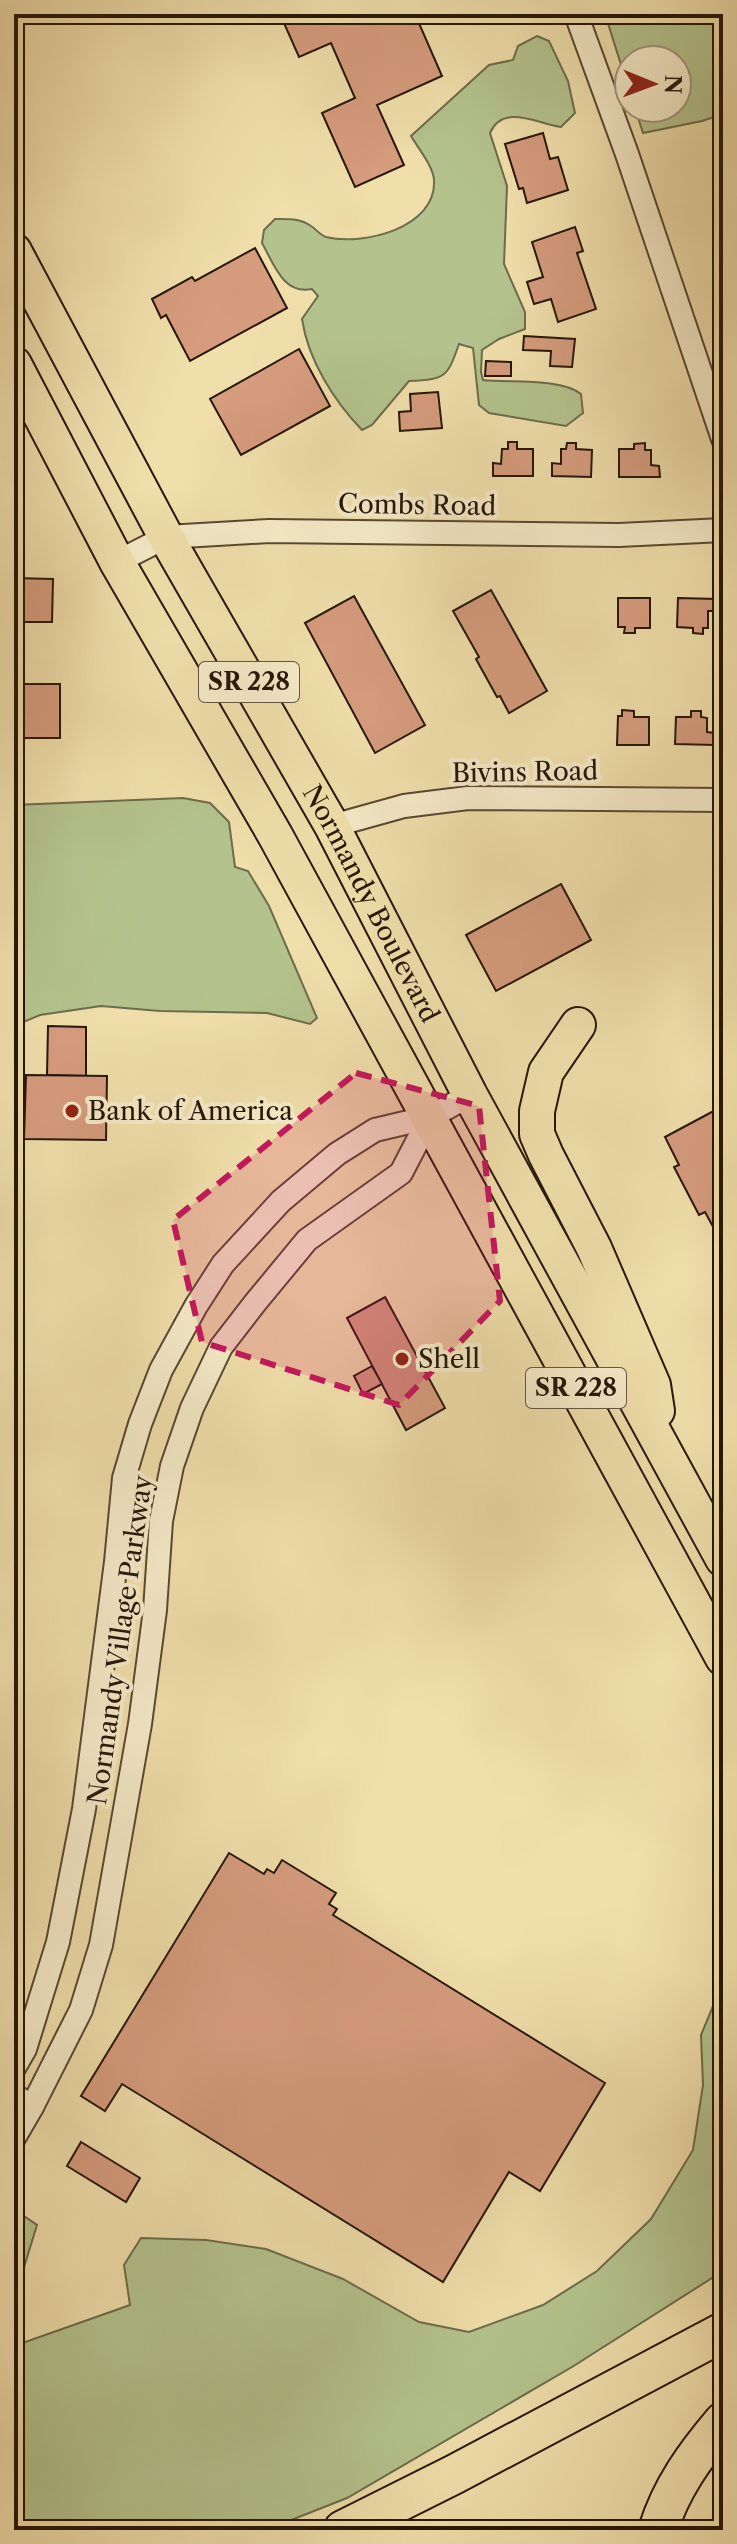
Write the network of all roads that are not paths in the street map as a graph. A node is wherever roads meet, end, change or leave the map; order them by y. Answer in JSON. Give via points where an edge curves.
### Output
{"nodes":[{"id":1,"x":576,"y":14,"type":"edge"},
{"id":2,"x":14,"y":251,"type":"edge"},
{"id":3,"x":14,"y":364,"type":"edge"},
{"id":4,"x":723,"y":439,"type":"edge"},
{"id":5,"x":723,"y":530,"type":"edge"},
{"id":6,"x":166,"y":537,"type":"junction"},
{"id":7,"x":117,"y":562,"type":"junction"},
{"id":8,"x":723,"y":800,"type":"edge"},
{"id":9,"x":332,"y":826,"type":"junction"},
{"id":10,"x":578,"y":1025,"type":"dead end"},
{"id":11,"x":470,"y":1095,"type":"junction"},
{"id":12,"x":430,"y":1117,"type":"junction"},
{"id":13,"x":664,"y":1451,"type":"junction"},
{"id":14,"x":723,"y":1559,"type":"edge"},
{"id":15,"x":723,"y":1658,"type":"edge"},
{"id":16,"x":14,"y":2068,"type":"edge"},
{"id":17,"x":23,"y":2101,"type":"edge"},
{"id":18,"x":14,"y":2138,"type":"edge"},
{"id":19,"x":723,"y":2332,"type":"edge"},
{"id":20,"x":723,"y":2422,"type":"edge"},
{"id":21,"x":343,"y":2530,"type":"edge"},
{"id":22,"x":658,"y":2530,"type":"edge"}],
"edges":[{"from":1,"to":4,"type":"street"},
{"from":2,"to":6,"type":"main road","name":"Normandy Boulevard","number":"SR 228"},
{"from":3,"to":7,"type":"main road","name":"Normandy Boulevard","number":"SR 228"},
{"from":5,"to":6,"type":"street","name":"Combs Road","via":[[619,535],[269,531]]},
{"from":6,"to":7,"type":"street","name":"Combs Road"},
{"from":6,"to":9,"type":"main road","name":"Normandy Boulevard","number":"SR 228"},
{"from":7,"to":12,"type":"main road","name":"Normandy Boulevard","number":"SR 228"},
{"from":8,"to":9,"type":"street","name":"Bivins Road","via":[[468,798],[404,806]]},
{"from":9,"to":11,"type":"main road","name":"Normandy Boulevard","number":"SR 228"},
{"from":10,"to":13,"type":"main road","via":[[546,1072],[537,1134],[653,1385]]},
{"from":11,"to":12,"type":"street","name":"Normandy Village Parkway"},
{"from":11,"to":13,"type":"main road","name":"Normandy Boulevard","number":"SR 228"},
{"from":12,"to":15,"type":"main road","name":"Normandy Boulevard","number":"SR 228"},
{"from":12,"to":16,"type":"street","name":"Normandy Village Parkway","via":[[375,1130],[281,1201],[223,1264],[161,1370],[124,1478],[84,1809],[58,1942],[25,2049]]},
{"from":12,"to":17,"type":"street","name":"Normandy Village Parkway","via":[[401,1173],[307,1240],[255,1303],[221,1347],[192,1408],[161,1521],[140,1724],[101,1945],[81,2010]]},
{"from":13,"to":14,"type":"main road","name":"Normandy Boulevard","number":"SR 228"},
{"from":17,"to":18,"type":"street","name":"Normandy Village Parkway"},
{"from":19,"to":21,"type":"highway"},
{"from":20,"to":22,"type":"highway","via":[[680,2479]]}]}
